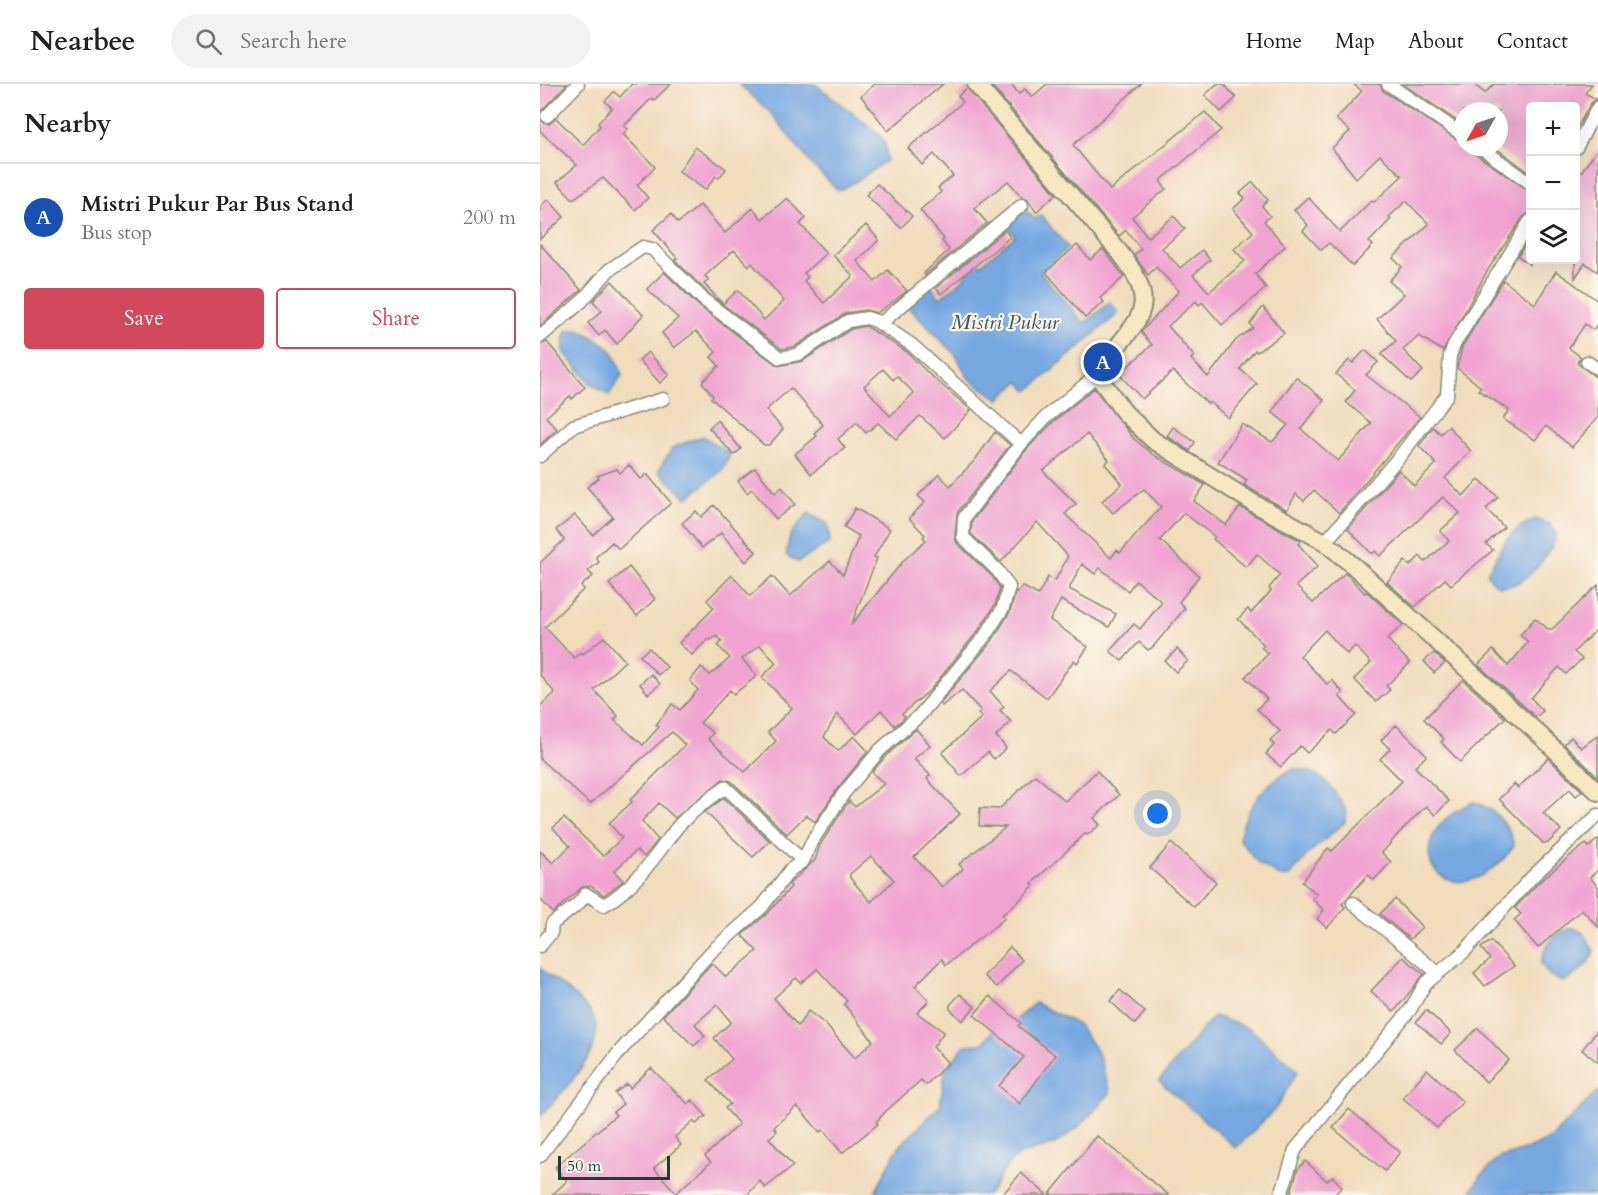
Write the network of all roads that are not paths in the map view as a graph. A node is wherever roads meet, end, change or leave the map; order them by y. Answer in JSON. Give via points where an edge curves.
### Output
{"nodes":[{"id":1,"x":578,"y":84,"type":"edge"},
{"id":2,"x":976,"y":84,"type":"edge"},
{"id":3,"x":1388,"y":84,"type":"edge"},
{"id":4,"x":1598,"y":107,"type":"edge"},
{"id":5,"x":547,"y":116,"type":"dead end"},
{"id":6,"x":1454,"y":129,"type":"edge"},
{"id":7,"x":1580,"y":139,"type":"edge"},
{"id":8,"x":1492,"y":156,"type":"edge"},
{"id":9,"x":1526,"y":180,"type":"edge"},
{"id":10,"x":1022,"y":205,"type":"dead end"},
{"id":11,"x":1526,"y":228,"type":"edge"},
{"id":12,"x":881,"y":323,"type":"junction"},
{"id":13,"x":540,"y":337,"type":"edge"},
{"id":14,"x":1587,"y":362,"type":"dead end"},
{"id":15,"x":1598,"y":369,"type":"edge"},
{"id":16,"x":1097,"y":375,"type":"junction"},
{"id":17,"x":663,"y":399,"type":"dead end"},
{"id":18,"x":1021,"y":444,"type":"junction"},
{"id":19,"x":540,"y":456,"type":"edge"},
{"id":20,"x":1325,"y":542,"type":"junction"},
{"id":21,"x":1598,"y":792,"type":"edge"},
{"id":22,"x":1598,"y":815,"type":"edge"},
{"id":23,"x":803,"y":861,"type":"junction"},
{"id":24,"x":1353,"y":903,"type":"dead end"},
{"id":25,"x":540,"y":946,"type":"edge"},
{"id":26,"x":1438,"y":973,"type":"junction"},
{"id":27,"x":540,"y":1156,"type":"edge"},
{"id":28,"x":1281,"y":1195,"type":"edge"}],
"edges":[{"from":1,"to":5,"type":"street"},
{"from":2,"to":16,"type":"street","via":[[1141,282],[1144,294],[1137,318]]},
{"from":3,"to":6,"type":"street"},
{"from":4,"to":7,"type":"street"},
{"from":8,"to":9,"type":"street"},
{"from":10,"to":12,"type":"street"},
{"from":11,"to":20,"type":"street","via":[[1455,343],[1449,361],[1447,395]]},
{"from":12,"to":13,"type":"street","via":[[867,318],[848,321],[799,354],[780,358],[695,292],[652,249],[643,247],[609,270],[581,302]]},
{"from":12,"to":18,"type":"street","via":[[912,345]]},
{"from":14,"to":15,"type":"street"},
{"from":16,"to":18,"type":"street"},
{"from":16,"to":20,"type":"street","via":[[1124,412],[1161,446]]},
{"from":17,"to":19,"type":"street","via":[[573,426]]},
{"from":18,"to":23,"type":"street","via":[[970,508],[962,528],[963,537],[1009,587],[1003,609],[920,715],[880,750],[844,793]]},
{"from":20,"to":21,"type":"street"},
{"from":22,"to":26,"type":"street","via":[[1532,877],[1464,952]]},
{"from":23,"to":25,"type":"street","via":[[725,787],[676,829],[618,897],[604,905],[586,894],[552,924],[551,933]]},
{"from":23,"to":27,"type":"street","via":[[790,870],[762,907],[711,952],[620,1051]]},
{"from":24,"to":26,"type":"street"},
{"from":26,"to":28,"type":"street","via":[[1417,993],[1410,1010],[1295,1150]]}]}
